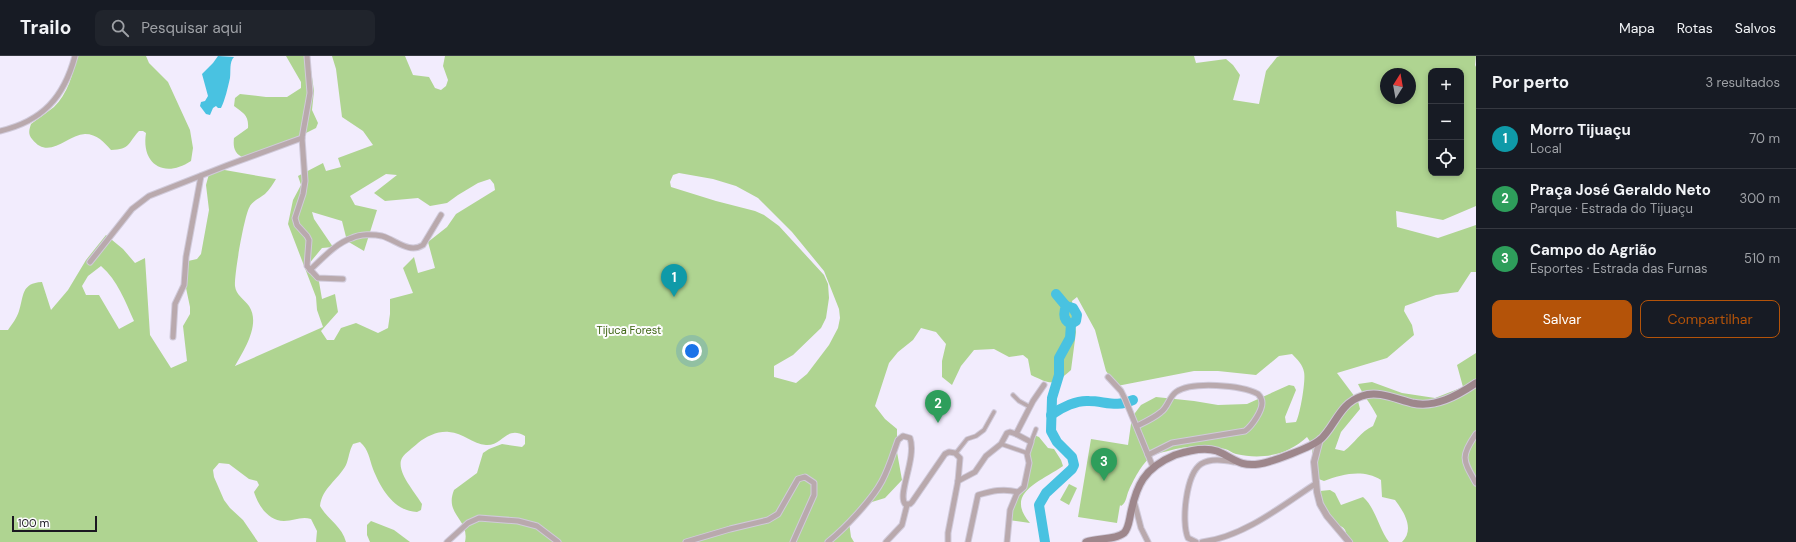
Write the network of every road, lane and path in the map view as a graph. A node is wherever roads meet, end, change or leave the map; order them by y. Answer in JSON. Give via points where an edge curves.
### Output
{"nodes":[{"id":1,"x":75,"y":56,"type":"edge"},
{"id":2,"x":307,"y":56,"type":"edge"},
{"id":3,"x":0,"y":131,"type":"edge"},
{"id":4,"x":302,"y":138,"type":"junction"},
{"id":5,"x":201,"y":176,"type":"junction"},
{"id":6,"x":441,"y":215,"type":"dead end"},
{"id":7,"x":90,"y":262,"type":"dead end"},
{"id":8,"x":310,"y":270,"type":"junction"},
{"id":9,"x":343,"y":279,"type":"dead end"},
{"id":10,"x":173,"y":337,"type":"dead end"},
{"id":11,"x":1108,"y":377,"type":"dead end"},
{"id":12,"x":1476,"y":383,"type":"edge"},
{"id":13,"x":1044,"y":385,"type":"dead end"},
{"id":14,"x":1013,"y":395,"type":"dead end"},
{"id":15,"x":1030,"y":407,"type":"junction"},
{"id":16,"x":994,"y":412,"type":"dead end"},
{"id":17,"x":1137,"y":426,"type":"junction"},
{"id":18,"x":1036,"y":429,"type":"dead end"},
{"id":19,"x":1016,"y":434,"type":"junction"},
{"id":20,"x":1476,"y":434,"type":"edge"},
{"id":21,"x":1320,"y":439,"type":"junction"},
{"id":22,"x":1031,"y":442,"type":"junction"},
{"id":23,"x":1001,"y":444,"type":"junction"},
{"id":24,"x":1310,"y":444,"type":"junction"},
{"id":25,"x":1027,"y":453,"type":"junction"},
{"id":26,"x":1315,"y":453,"type":"junction"},
{"id":27,"x":956,"y":454,"type":"junction"},
{"id":28,"x":1148,"y":456,"type":"junction"},
{"id":29,"x":1237,"y":462,"type":"junction"},
{"id":30,"x":1153,"y":467,"type":"junction"},
{"id":31,"x":958,"y":481,"type":"junction"},
{"id":32,"x":1476,"y":483,"type":"edge"},
{"id":33,"x":1315,"y":484,"type":"junction"},
{"id":34,"x":1018,"y":492,"type":"junction"},
{"id":35,"x":1133,"y":498,"type":"junction"},
{"id":36,"x":907,"y":504,"type":"junction"},
{"id":37,"x":1103,"y":540,"type":"edge"},
{"id":38,"x":447,"y":542,"type":"edge"},
{"id":39,"x":558,"y":542,"type":"edge"},
{"id":40,"x":686,"y":542,"type":"edge"},
{"id":41,"x":793,"y":542,"type":"edge"},
{"id":42,"x":828,"y":542,"type":"edge"},
{"id":43,"x":886,"y":542,"type":"edge"},
{"id":44,"x":948,"y":542,"type":"edge"},
{"id":45,"x":968,"y":542,"type":"edge"},
{"id":46,"x":1007,"y":542,"type":"edge"},
{"id":47,"x":1086,"y":542,"type":"edge"},
{"id":48,"x":1148,"y":542,"type":"edge"},
{"id":49,"x":1196,"y":542,"type":"edge"},
{"id":50,"x":1203,"y":542,"type":"edge"},
{"id":51,"x":1349,"y":542,"type":"edge"}],
"edges":[{"from":1,"to":3,"type":"street","via":[[71,72],[59,96],[46,109],[30,121]]},
{"from":2,"to":4,"type":"street","via":[[310,93]]},
{"from":4,"to":5,"type":"street"},
{"from":4,"to":8,"type":"street","via":[[305,181],[295,218],[297,226],[309,240],[307,264]]},
{"from":5,"to":7,"type":"street","via":[[139,202]]},
{"from":5,"to":10,"type":"street","via":[[186,257],[184,285],[175,304]]},
{"from":6,"to":8,"type":"street","via":[[423,245],[419,247],[407,247],[381,236],[356,236],[339,245]]},
{"from":8,"to":9,"type":"street","via":[[318,278]]},
{"from":11,"to":17,"type":"street","via":[[1121,391]]},
{"from":12,"to":21,"type":"main road","via":[[1458,394],[1431,404],[1371,394],[1361,396],[1341,411]]},
{"from":13,"to":15,"type":"street"},
{"from":14,"to":15,"type":"street"},
{"from":15,"to":19,"type":"street"},
{"from":16,"to":27,"type":"street","via":[[984,430],[967,439]]},
{"from":17,"to":28,"type":"street"},
{"from":17,"to":28,"type":"street","via":[[1162,411],[1172,396],[1183,389],[1205,386],[1239,387],[1258,394],[1262,400],[1256,416],[1245,431],[1172,443]]},
{"from":18,"to":22,"type":"street"},
{"from":19,"to":22,"type":"street"},
{"from":19,"to":23,"type":"street","via":[[1008,432]]},
{"from":20,"to":32,"type":"street","via":[[1464,456]]},
{"from":21,"to":24,"type":"main road"},
{"from":21,"to":26,"type":"street"},
{"from":22,"to":25,"type":"street"},
{"from":23,"to":25,"type":"street"},
{"from":23,"to":31,"type":"street","via":[[986,456],[973,474]]},
{"from":24,"to":26,"type":"street"},
{"from":24,"to":29,"type":"main road","via":[[1266,463],[1252,465]]},
{"from":25,"to":34,"type":"street","via":[[1029,463],[1024,487]]},
{"from":26,"to":33,"type":"street"},
{"from":27,"to":31,"type":"street","via":[[960,458]]},
{"from":27,"to":36,"type":"street","via":[[945,454],[912,502]]},
{"from":28,"to":30,"type":"street"},
{"from":29,"to":30,"type":"main road","via":[[1217,451],[1202,450],[1176,455]]},
{"from":29,"to":49,"type":"street","via":[[1220,459],[1201,464],[1191,478],[1184,526],[1188,538]]},
{"from":30,"to":35,"type":"main road","via":[[1138,485]]},
{"from":31,"to":44,"type":"street"},
{"from":33,"to":50,"type":"street","via":[[1246,528],[1222,538]]},
{"from":33,"to":51,"type":"street","via":[[1320,504],[1327,516]]},
{"from":34,"to":45,"type":"street","via":[[995,489],[978,495]]},
{"from":34,"to":46,"type":"street","via":[[1010,510]]},
{"from":35,"to":37,"type":"main road","via":[[1126,531],[1119,536]]},
{"from":35,"to":48,"type":"street","via":[[1141,528]]},
{"from":36,"to":42,"type":"street","via":[[902,499],[912,443],[910,438],[903,436],[898,440],[877,489],[844,529]]},
{"from":36,"to":43,"type":"street","via":[[902,525]]},
{"from":37,"to":47,"type":"main road"},
{"from":38,"to":39,"type":"street","via":[[468,523],[479,518],[518,521],[537,526]]},
{"from":40,"to":41,"type":"street","via":[[768,520],[778,514],[798,479],[805,477],[814,483],[814,495]]}]}
